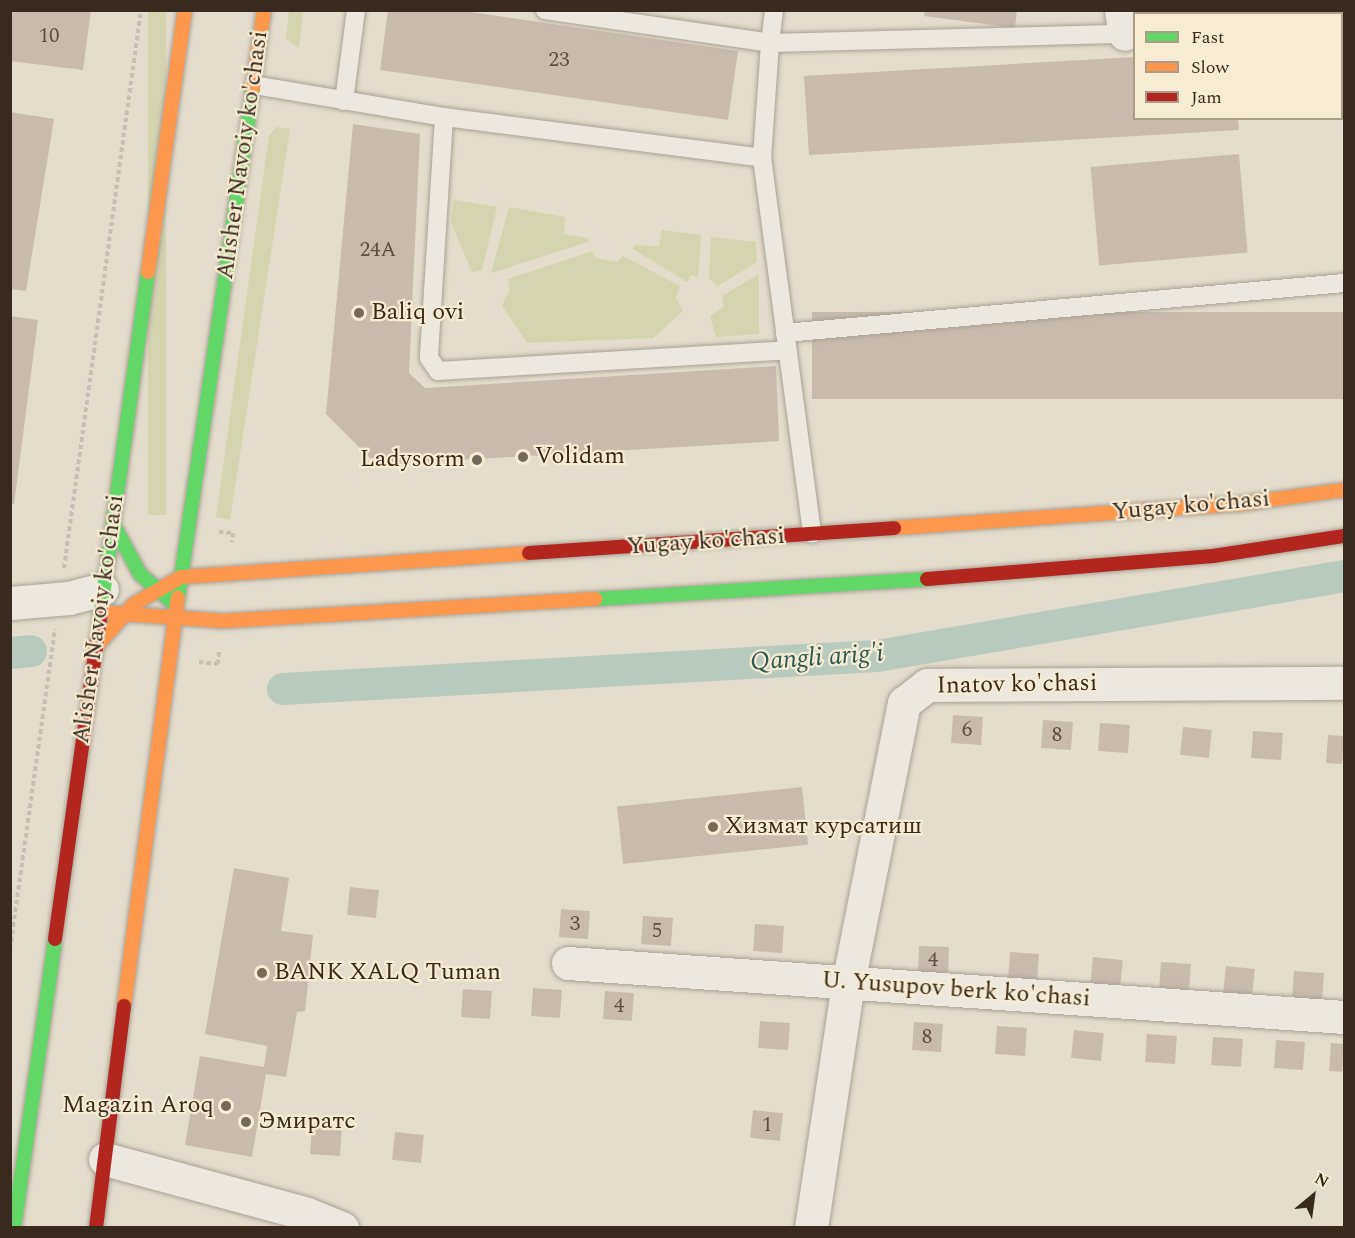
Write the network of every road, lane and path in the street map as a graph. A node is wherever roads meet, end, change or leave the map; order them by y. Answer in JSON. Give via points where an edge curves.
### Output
{"nodes":[{"id":1,"x":141,"y":10,"type":"edge"},
{"id":2,"x":185,"y":10,"type":"edge"},
{"id":3,"x":264,"y":10,"type":"edge"},
{"id":4,"x":356,"y":10,"type":"edge"},
{"id":5,"x":545,"y":10,"type":"edge"},
{"id":6,"x":774,"y":10,"type":"edge"},
{"id":7,"x":1123,"y":22,"type":"edge"},
{"id":8,"x":770,"y":43,"type":"junction"},
{"id":9,"x":254,"y":85,"type":"junction"},
{"id":10,"x":344,"y":101,"type":"junction"},
{"id":11,"x":444,"y":117,"type":"junction"},
{"id":12,"x":762,"y":158,"type":"junction"},
{"id":13,"x":1344,"y":283,"type":"edge"},
{"id":14,"x":786,"y":341,"type":"junction"},
{"id":15,"x":1344,"y":490,"type":"edge"},
{"id":16,"x":72,"y":513,"type":"junction"},
{"id":17,"x":113,"y":521,"type":"junction"},
{"id":18,"x":188,"y":531,"type":"junction"},
{"id":19,"x":232,"y":533,"type":"dead end"},
{"id":20,"x":812,"y":534,"type":"junction"},
{"id":21,"x":1344,"y":536,"type":"edge"},
{"id":22,"x":170,"y":553,"type":"dead end"},
{"id":23,"x":156,"y":564,"type":"dead end"},
{"id":24,"x":140,"y":574,"type":"junction"},
{"id":25,"x":224,"y":576,"type":"junction"},
{"id":26,"x":182,"y":577,"type":"junction"},
{"id":27,"x":155,"y":589,"type":"junction"},
{"id":28,"x":114,"y":596,"type":"junction"},
{"id":29,"x":65,"y":598,"type":"junction"},
{"id":30,"x":10,"y":603,"type":"edge"},
{"id":31,"x":176,"y":612,"type":"junction"},
{"id":32,"x":94,"y":649,"type":"junction"},
{"id":33,"x":1344,"y":683,"type":"edge"},
{"id":34,"x":10,"y":949,"type":"edge"},
{"id":35,"x":568,"y":963,"type":"dead end"},
{"id":36,"x":848,"y":983,"type":"junction"},
{"id":37,"x":1344,"y":1017,"type":"edge"},
{"id":38,"x":18,"y":1145,"type":"edge"},
{"id":39,"x":105,"y":1159,"type":"junction"},
{"id":40,"x":309,"y":1221,"type":"edge"},
{"id":41,"x":15,"y":1227,"type":"edge"},
{"id":42,"x":96,"y":1227,"type":"edge"},
{"id":43,"x":342,"y":1227,"type":"edge"},
{"id":44,"x":811,"y":1227,"type":"edge"}],
"edges":[{"from":1,"to":16,"type":"path"},
{"from":2,"to":17,"type":"main road","name":"Alisher Navoiy ko'chasi"},
{"from":3,"to":9,"type":"main road","name":"Alisher Navoiy ko'chasi"},
{"from":4,"to":10,"type":"lane"},
{"from":5,"to":8,"type":"lane"},
{"from":6,"to":8,"type":"lane"},
{"from":7,"to":8,"type":"lane"},
{"from":8,"to":12,"type":"lane"},
{"from":9,"to":10,"type":"lane"},
{"from":9,"to":18,"type":"main road","name":"Alisher Navoiy ko'chasi"},
{"from":10,"to":11,"type":"lane"},
{"from":11,"to":12,"type":"lane"},
{"from":11,"to":14,"type":"lane","via":[[429,358],[438,371]]},
{"from":12,"to":14,"type":"lane"},
{"from":13,"to":14,"type":"lane"},
{"from":14,"to":20,"type":"lane"},
{"from":15,"to":20,"type":"main road","name":"Yugay ko'chasi","via":[[1240,504]]},
{"from":16,"to":17,"type":"path"},
{"from":16,"to":29,"type":"path"},
{"from":17,"to":24,"type":"main road"},
{"from":17,"to":28,"type":"main road","name":"Alisher Navoiy ko'chasi"},
{"from":18,"to":19,"type":"path"},
{"from":18,"to":22,"type":"main road"},
{"from":18,"to":25,"type":"main road","via":[[198,562]]},
{"from":18,"to":26,"type":"main road","name":"Alisher Navoiy ko'chasi"},
{"from":20,"to":25,"type":"main road","name":"Yugay ko'chasi"},
{"from":21,"to":31,"type":"main road","name":"Yugay ko'chasi","via":[[1213,556],[972,576],[217,621]]},
{"from":23,"to":24,"type":"main road"},
{"from":24,"to":27,"type":"main road"},
{"from":24,"to":28,"type":"main road"},
{"from":25,"to":26,"type":"main road","name":"Yugay ko'chasi"},
{"from":26,"to":27,"type":"main road","name":"Yugay ko'chasi"},
{"from":26,"to":31,"type":"main road","name":"Alisher Navoiy ko'chasi"},
{"from":27,"to":28,"type":"main road","name":"Yugay ko'chasi"},
{"from":27,"to":31,"type":"main road"},
{"from":28,"to":29,"type":"street"},
{"from":28,"to":31,"type":"main road","name":"Yugay ko'chasi"},
{"from":28,"to":32,"type":"main road","name":"Alisher Navoiy ko'chasi"},
{"from":28,"to":32,"type":"main road","name":"Yugay ko'chasi"},
{"from":29,"to":30,"type":"street"},
{"from":29,"to":34,"type":"path"},
{"from":31,"to":39,"type":"main road","name":"Alisher Navoiy ko'chasi"},
{"from":32,"to":38,"type":"main road","name":"Alisher Navoiy ko'chasi"},
{"from":33,"to":36,"type":"street","name":"Inatov ko'chasi","via":[[927,685],[904,703]]},
{"from":35,"to":36,"type":"street","name":"U. Yusupov berk ko'chasi"},
{"from":36,"to":37,"type":"street","name":"U. Yusupov berk ko'chasi"},
{"from":36,"to":44,"type":"street","name":"Inatov ko'chasi"},
{"from":38,"to":41,"type":"main road","name":"Alisher Navoiy ko'chasi"},
{"from":39,"to":40,"type":"street"},
{"from":39,"to":42,"type":"main road","name":"Alisher Navoiy ko'chasi"},
{"from":40,"to":43,"type":"street"}]}
